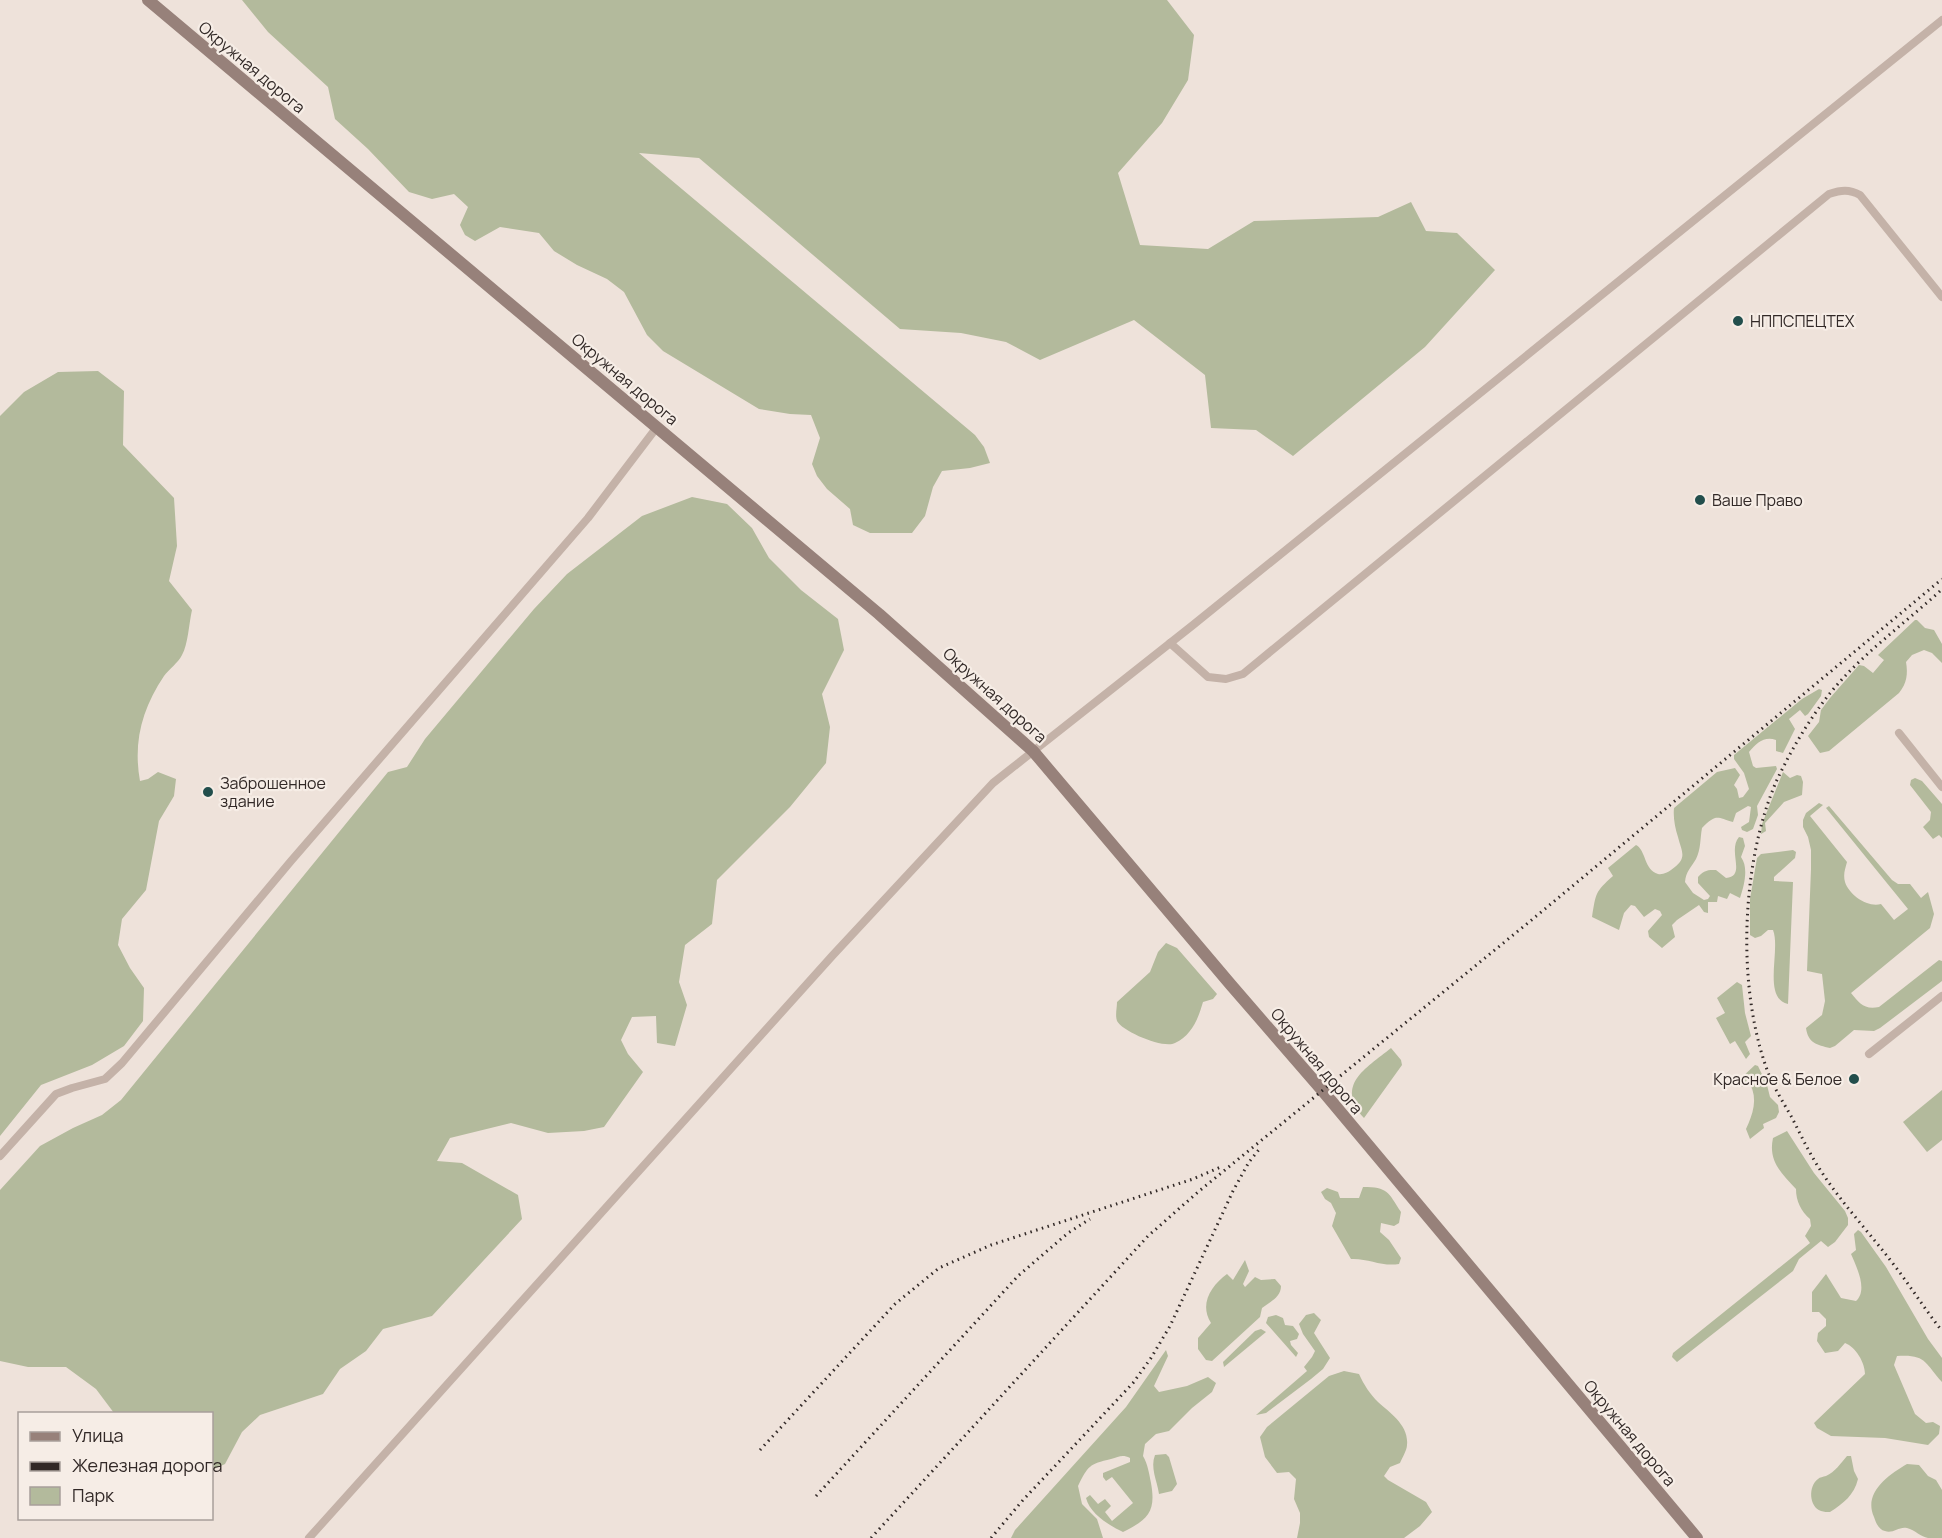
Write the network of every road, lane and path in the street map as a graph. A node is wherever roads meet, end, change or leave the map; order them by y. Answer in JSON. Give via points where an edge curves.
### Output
{"nodes":[{"id":1,"x":148,"y":0,"type":"edge"},
{"id":2,"x":1942,"y":20,"type":"edge"},
{"id":3,"x":1942,"y":297,"type":"edge"},
{"id":4,"x":657,"y":427,"type":"junction"},
{"id":5,"x":1170,"y":643,"type":"junction"},
{"id":6,"x":1899,"y":733,"type":"dead end"},
{"id":7,"x":1033,"y":751,"type":"junction"},
{"id":8,"x":1942,"y":787,"type":"edge"},
{"id":9,"x":1942,"y":996,"type":"edge"},
{"id":10,"x":1869,"y":1054,"type":"dead end"},
{"id":11,"x":0,"y":1156,"type":"edge"},
{"id":12,"x":309,"y":1538,"type":"edge"},
{"id":13,"x":1697,"y":1538,"type":"edge"}],
"edges":[{"from":1,"to":4,"type":"main road","name":"Окружная дорога"},
{"from":2,"to":5,"type":"street"},
{"from":3,"to":5,"type":"street","via":[[1860,195],[1842,190],[1830,194],[1243,674],[1226,679],[1208,677]]},
{"from":4,"to":7,"type":"main road","name":"Окружная дорога","via":[[879,614]]},
{"from":4,"to":11,"type":"street","via":[[588,518],[122,1063],[105,1078],[56,1094]]},
{"from":5,"to":7,"type":"street"},
{"from":6,"to":8,"type":"street"},
{"from":7,"to":12,"type":"street","via":[[971,804]]},
{"from":7,"to":13,"type":"main road","name":"Окружная дорога"},
{"from":9,"to":10,"type":"street"}]}
